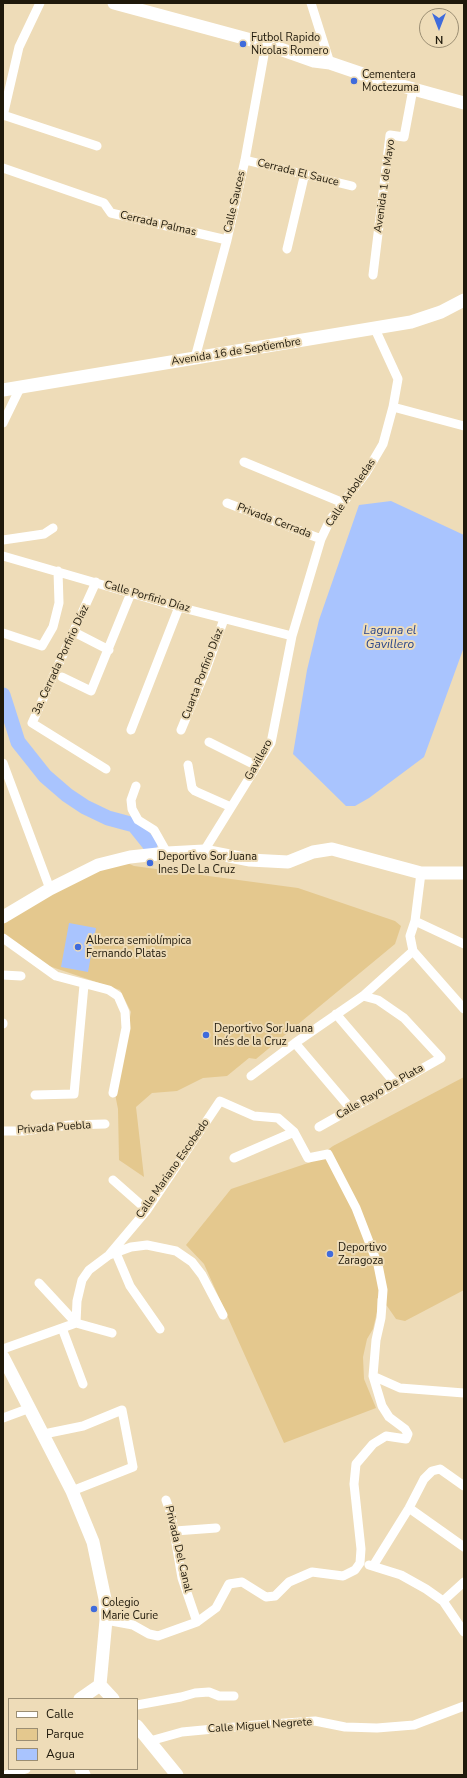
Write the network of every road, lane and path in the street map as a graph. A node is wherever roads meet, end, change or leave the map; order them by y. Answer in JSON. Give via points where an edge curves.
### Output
{"nodes":[{"id":1,"x":40,"y":3,"type":"edge"},
{"id":2,"x":114,"y":3,"type":"edge"},
{"id":3,"x":311,"y":3,"type":"edge"},
{"id":4,"x":266,"y":44,"type":"junction"},
{"id":5,"x":330,"y":63,"type":"junction"},
{"id":6,"x":7,"y":89,"type":"edge"},
{"id":7,"x":413,"y":89,"type":"junction"},
{"id":8,"x":464,"y":103,"type":"edge"},
{"id":9,"x":3,"y":115,"type":"edge"},
{"id":10,"x":97,"y":146,"type":"dead end"},
{"id":11,"x":245,"y":160,"type":"junction"},
{"id":12,"x":3,"y":168,"type":"edge"},
{"id":13,"x":306,"y":173,"type":"junction"},
{"id":14,"x":352,"y":186,"type":"dead end"},
{"id":15,"x":227,"y":240,"type":"junction"},
{"id":16,"x":287,"y":249,"type":"dead end"},
{"id":17,"x":373,"y":275,"type":"dead end"},
{"id":18,"x":464,"y":300,"type":"edge"},
{"id":19,"x":375,"y":329,"type":"junction"},
{"id":20,"x":195,"y":358,"type":"junction"},
{"id":21,"x":20,"y":388,"type":"junction"},
{"id":22,"x":3,"y":390,"type":"edge"},
{"id":23,"x":393,"y":407,"type":"junction"},
{"id":24,"x":3,"y":423,"type":"edge"},
{"id":25,"x":464,"y":426,"type":"edge"},
{"id":26,"x":244,"y":462,"type":"dead end"},
{"id":27,"x":341,"y":502,"type":"junction"},
{"id":28,"x":227,"y":503,"type":"dead end"},
{"id":29,"x":54,"y":528,"type":"dead end"},
{"id":30,"x":321,"y":539,"type":"junction"},
{"id":31,"x":3,"y":540,"type":"edge"},
{"id":32,"x":3,"y":556,"type":"edge"},
{"id":33,"x":58,"y":571,"type":"junction"},
{"id":34,"x":96,"y":582,"type":"junction"},
{"id":35,"x":131,"y":593,"type":"junction"},
{"id":36,"x":179,"y":607,"type":"junction"},
{"id":37,"x":224,"y":619,"type":"junction"},
{"id":38,"x":74,"y":632,"type":"junction"},
{"id":39,"x":3,"y":633,"type":"edge"},
{"id":40,"x":292,"y":636,"type":"junction"},
{"id":41,"x":109,"y":650,"type":"junction"},
{"id":42,"x":62,"y":677,"type":"dead end"},
{"id":43,"x":130,"y":730,"type":"dead end"},
{"id":44,"x":182,"y":730,"type":"dead end"},
{"id":45,"x":209,"y":742,"type":"dead end"},
{"id":46,"x":3,"y":763,"type":"edge"},
{"id":47,"x":188,"y":765,"type":"dead end"},
{"id":48,"x":257,"y":766,"type":"junction"},
{"id":49,"x":106,"y":769,"type":"dead end"},
{"id":50,"x":136,"y":786,"type":"dead end"},
{"id":51,"x":231,"y":807,"type":"junction"},
{"id":52,"x":204,"y":850,"type":"junction"},
{"id":53,"x":167,"y":853,"type":"junction"},
{"id":54,"x":421,"y":873,"type":"junction"},
{"id":55,"x":464,"y":873,"type":"edge"},
{"id":56,"x":50,"y":889,"type":"junction"},
{"id":57,"x":3,"y":917,"type":"edge"},
{"id":58,"x":415,"y":920,"type":"junction"},
{"id":59,"x":3,"y":938,"type":"edge"},
{"id":60,"x":464,"y":944,"type":"edge"},
{"id":61,"x":413,"y":951,"type":"junction"},
{"id":62,"x":3,"y":974,"type":"edge"},
{"id":63,"x":21,"y":976,"type":"dead end"},
{"id":64,"x":84,"y":985,"type":"junction"},
{"id":65,"x":363,"y":996,"type":"junction"},
{"id":66,"x":464,"y":1009,"type":"edge"},
{"id":67,"x":336,"y":1014,"type":"junction"},
{"id":68,"x":295,"y":1043,"type":"junction"},
{"id":69,"x":251,"y":1076,"type":"dead end"},
{"id":70,"x":395,"y":1083,"type":"junction"},
{"id":71,"x":113,"y":1093,"type":"dead end"},
{"id":72,"x":35,"y":1096,"type":"dead end"},
{"id":73,"x":351,"y":1109,"type":"junction"},
{"id":74,"x":106,"y":1124,"type":"dead end"},
{"id":75,"x":319,"y":1127,"type":"dead end"},
{"id":76,"x":3,"y":1131,"type":"edge"},
{"id":77,"x":294,"y":1132,"type":"junction"},
{"id":78,"x":234,"y":1158,"type":"dead end"},
{"id":79,"x":113,"y":1180,"type":"dead end"},
{"id":80,"x":147,"y":1210,"type":"junction"},
{"id":81,"x":112,"y":1254,"type":"junction"},
{"id":82,"x":39,"y":1283,"type":"dead end"},
{"id":83,"x":223,"y":1315,"type":"dead end"},
{"id":84,"x":76,"y":1322,"type":"junction"},
{"id":85,"x":62,"y":1328,"type":"junction"},
{"id":86,"x":160,"y":1329,"type":"dead end"},
{"id":87,"x":112,"y":1333,"type":"dead end"},
{"id":88,"x":3,"y":1349,"type":"edge"},
{"id":89,"x":3,"y":1357,"type":"edge"},
{"id":90,"x":373,"y":1376,"type":"junction"},
{"id":91,"x":83,"y":1384,"type":"dead end"},
{"id":92,"x":464,"y":1394,"type":"edge"},
{"id":93,"x":30,"y":1408,"type":"junction"},
{"id":94,"x":3,"y":1418,"type":"edge"},
{"id":95,"x":44,"y":1434,"type":"junction"},
{"id":96,"x":464,"y":1486,"type":"edge"},
{"id":97,"x":72,"y":1491,"type":"junction"},
{"id":98,"x":166,"y":1500,"type":"dead end"},
{"id":99,"x":409,"y":1508,"type":"junction"},
{"id":100,"x":216,"y":1528,"type":"dead end"},
{"id":101,"x":174,"y":1531,"type":"junction"},
{"id":102,"x":464,"y":1547,"type":"edge"},
{"id":103,"x":360,"y":1563,"type":"junction"},
{"id":104,"x":374,"y":1566,"type":"junction"},
{"id":105,"x":464,"y":1582,"type":"edge"},
{"id":106,"x":443,"y":1601,"type":"junction"},
{"id":107,"x":106,"y":1620,"type":"junction"},
{"id":108,"x":197,"y":1622,"type":"junction"},
{"id":109,"x":464,"y":1632,"type":"edge"},
{"id":110,"x":100,"y":1685,"type":"junction"},
{"id":111,"x":234,"y":1696,"type":"dead end"},
{"id":112,"x":81,"y":1698,"type":"edge"},
{"id":113,"x":112,"y":1698,"type":"edge"},
{"id":114,"x":138,"y":1704,"type":"edge"},
{"id":115,"x":464,"y":1706,"type":"edge"},
{"id":116,"x":138,"y":1727,"type":"edge"},
{"id":117,"x":150,"y":1741,"type":"junction"},
{"id":118,"x":22,"y":1770,"type":"edge"},
{"id":119,"x":5,"y":1775,"type":"edge"},
{"id":120,"x":177,"y":1775,"type":"edge"}],
"edges":[{"from":1,"to":6,"type":"street","via":[[19,47]]},
{"from":2,"to":4,"type":"street"},
{"from":3,"to":5,"type":"street"},
{"from":4,"to":5,"type":"street","via":[[314,61]]},
{"from":4,"to":11,"type":"street","name":"Calle Sauces"},
{"from":5,"to":7,"type":"street"},
{"from":6,"to":9,"type":"street"},
{"from":7,"to":8,"type":"street"},
{"from":7,"to":17,"type":"street","name":"Avenida 1 de Mayo","via":[[404,137],[390,134]]},
{"from":9,"to":10,"type":"street"},
{"from":11,"to":13,"type":"street","name":"Cerrada El Sauce"},
{"from":11,"to":15,"type":"street","name":"Calle Sauces"},
{"from":12,"to":15,"type":"street","name":"Cerrada Palmas","via":[[104,203],[111,213]]},
{"from":13,"to":14,"type":"street","name":"Cerrada El Sauce"},
{"from":13,"to":16,"type":"street"},
{"from":15,"to":20,"type":"street","name":"Calle Sauces"},
{"from":18,"to":19,"type":"street","name":"Avenida 16 de Septiembre","via":[[441,312],[411,322]]},
{"from":19,"to":20,"type":"street","name":"Avenida 16 de Septiembre"},
{"from":19,"to":23,"type":"street","name":"Calle Arboledas","via":[[398,379]]},
{"from":20,"to":21,"type":"street","name":"Avenida 16 de Septiembre"},
{"from":21,"to":22,"type":"street","name":"Avenida 16 de Septiembre"},
{"from":21,"to":24,"type":"street"},
{"from":23,"to":25,"type":"street"},
{"from":23,"to":27,"type":"street","name":"Calle Arboledas","via":[[382,444],[366,473]]},
{"from":26,"to":27,"type":"street"},
{"from":27,"to":30,"type":"street","name":"Calle Arboledas"},
{"from":28,"to":30,"type":"street","name":"Privada Cerrada"},
{"from":29,"to":31,"type":"street","via":[[44,534]]},
{"from":30,"to":40,"type":"street","name":"Calle Arboledas"},
{"from":32,"to":33,"type":"street","name":"Calle Porfirio Díaz"},
{"from":33,"to":34,"type":"street","name":"Calle Porfirio Díaz"},
{"from":33,"to":39,"type":"street","via":[[59,603],[53,627],[42,646]]},
{"from":34,"to":35,"type":"street","name":"Calle Porfirio Díaz"},
{"from":34,"to":38,"type":"street","name":"3a. Cerrada Porfirio Díaz"},
{"from":35,"to":36,"type":"street","name":"Calle Porfirio Díaz"},
{"from":35,"to":41,"type":"street"},
{"from":36,"to":37,"type":"street","name":"Calle Porfirio Díaz"},
{"from":36,"to":43,"type":"street"},
{"from":37,"to":40,"type":"street","name":"Calle Porfirio Díaz"},
{"from":37,"to":44,"type":"street","name":"Cuarta Porfirio Díaz"},
{"from":38,"to":41,"type":"street"},
{"from":38,"to":49,"type":"street","name":"3a. Cerrada Porfirio Díaz","via":[[32,723]]},
{"from":40,"to":48,"type":"street","name":"Gavillero","via":[[271,743]]},
{"from":41,"to":42,"type":"street","via":[[91,691]]},
{"from":45,"to":48,"type":"street"},
{"from":46,"to":56,"type":"street"},
{"from":47,"to":51,"type":"street","via":[[192,788],[195,791]]},
{"from":48,"to":51,"type":"street","name":"Gavillero"},
{"from":50,"to":53,"type":"street","via":[[131,800],[132,810],[138,820],[154,830]]},
{"from":51,"to":52,"type":"street","name":"Gavillero"},
{"from":52,"to":53,"type":"street"},
{"from":52,"to":54,"type":"street","via":[[250,860],[288,862],[313,852],[332,849]]},
{"from":53,"to":56,"type":"street","via":[[130,857],[98,865]]},
{"from":54,"to":55,"type":"street"},
{"from":54,"to":58,"type":"street"},
{"from":56,"to":57,"type":"street"},
{"from":58,"to":60,"type":"street"},
{"from":58,"to":61,"type":"street","via":[[410,936]]},
{"from":59,"to":64,"type":"street","via":[[56,976]]},
{"from":61,"to":65,"type":"street"},
{"from":61,"to":66,"type":"street"},
{"from":62,"to":63,"type":"street"},
{"from":64,"to":71,"type":"street","via":[[109,990],[118,996],[125,1012],[126,1028]]},
{"from":64,"to":72,"type":"street","via":[[74,1094]]},
{"from":65,"to":67,"type":"street"},
{"from":65,"to":70,"type":"street","name":"Calle Rayo De Plata","via":[[378,1000],[404,1018],[441,1058]]},
{"from":67,"to":68,"type":"street"},
{"from":67,"to":70,"type":"street"},
{"from":68,"to":69,"type":"street"},
{"from":68,"to":73,"type":"street"},
{"from":70,"to":73,"type":"street","name":"Calle Rayo De Plata"},
{"from":73,"to":75,"type":"street","name":"Calle Rayo De Plata"},
{"from":74,"to":76,"type":"street","name":"Privada Puebla"},
{"from":77,"to":78,"type":"street"},
{"from":77,"to":80,"type":"street","name":"Calle Mariano Escobedo","via":[[278,1118],[254,1116],[220,1101]]},
{"from":77,"to":90,"type":"street","name":"Calle Mariano Escobedo","via":[[308,1158],[328,1154],[356,1208],[378,1265],[382,1304]]},
{"from":79,"to":80,"type":"street"},
{"from":80,"to":81,"type":"street","name":"Calle Mariano Escobedo"},
{"from":81,"to":83,"type":"street","via":[[131,1247],[147,1245],[184,1255],[202,1275]]},
{"from":81,"to":84,"type":"street","name":"Calle Mariano Escobedo","via":[[89,1270],[82,1280]]},
{"from":81,"to":86,"type":"street","via":[[130,1286]]},
{"from":82,"to":84,"type":"street"},
{"from":84,"to":85,"type":"street"},
{"from":84,"to":87,"type":"street"},
{"from":85,"to":88,"type":"street"},
{"from":85,"to":91,"type":"street"},
{"from":89,"to":93,"type":"street"},
{"from":90,"to":92,"type":"street","via":[[400,1388]]},
{"from":90,"to":103,"type":"street","via":[[382,1406],[389,1417],[408,1434],[406,1440],[386,1436],[373,1444],[356,1464],[354,1484],[360,1532]]},
{"from":93,"to":94,"type":"street"},
{"from":93,"to":95,"type":"street"},
{"from":95,"to":97,"type":"street"},
{"from":95,"to":97,"type":"street","via":[[83,1426],[122,1410],[133,1467]]},
{"from":96,"to":99,"type":"street","via":[[440,1470],[432,1471],[424,1479]]},
{"from":97,"to":107,"type":"street","via":[[93,1542],[106,1599]]},
{"from":98,"to":101,"type":"street","name":"Privada Del Canal"},
{"from":99,"to":102,"type":"street"},
{"from":99,"to":104,"type":"street"},
{"from":100,"to":101,"type":"street"},
{"from":101,"to":108,"type":"street","name":"Privada Del Canal","via":[[182,1578]]},
{"from":103,"to":104,"type":"street"},
{"from":103,"to":108,"type":"street","via":[[355,1570],[344,1576],[312,1572],[289,1582],[275,1596],[266,1596],[242,1582],[229,1584],[216,1608]]},
{"from":104,"to":106,"type":"street","via":[[401,1575]]},
{"from":105,"to":106,"type":"street"},
{"from":106,"to":109,"type":"street"},
{"from":107,"to":108,"type":"street","via":[[133,1625],[158,1636]]},
{"from":107,"to":110,"type":"street"},
{"from":110,"to":112,"type":"street"},
{"from":110,"to":113,"type":"street"},
{"from":111,"to":114,"type":"street","via":[[219,1696],[209,1692],[195,1693]]},
{"from":115,"to":117,"type":"street","name":"Calle Miguel Negrete","via":[[414,1724],[377,1728],[345,1727],[315,1721],[256,1724],[182,1732]]},
{"from":116,"to":117,"type":"street"},
{"from":117,"to":120,"type":"street"},
{"from":118,"to":119,"type":"street"}]}
